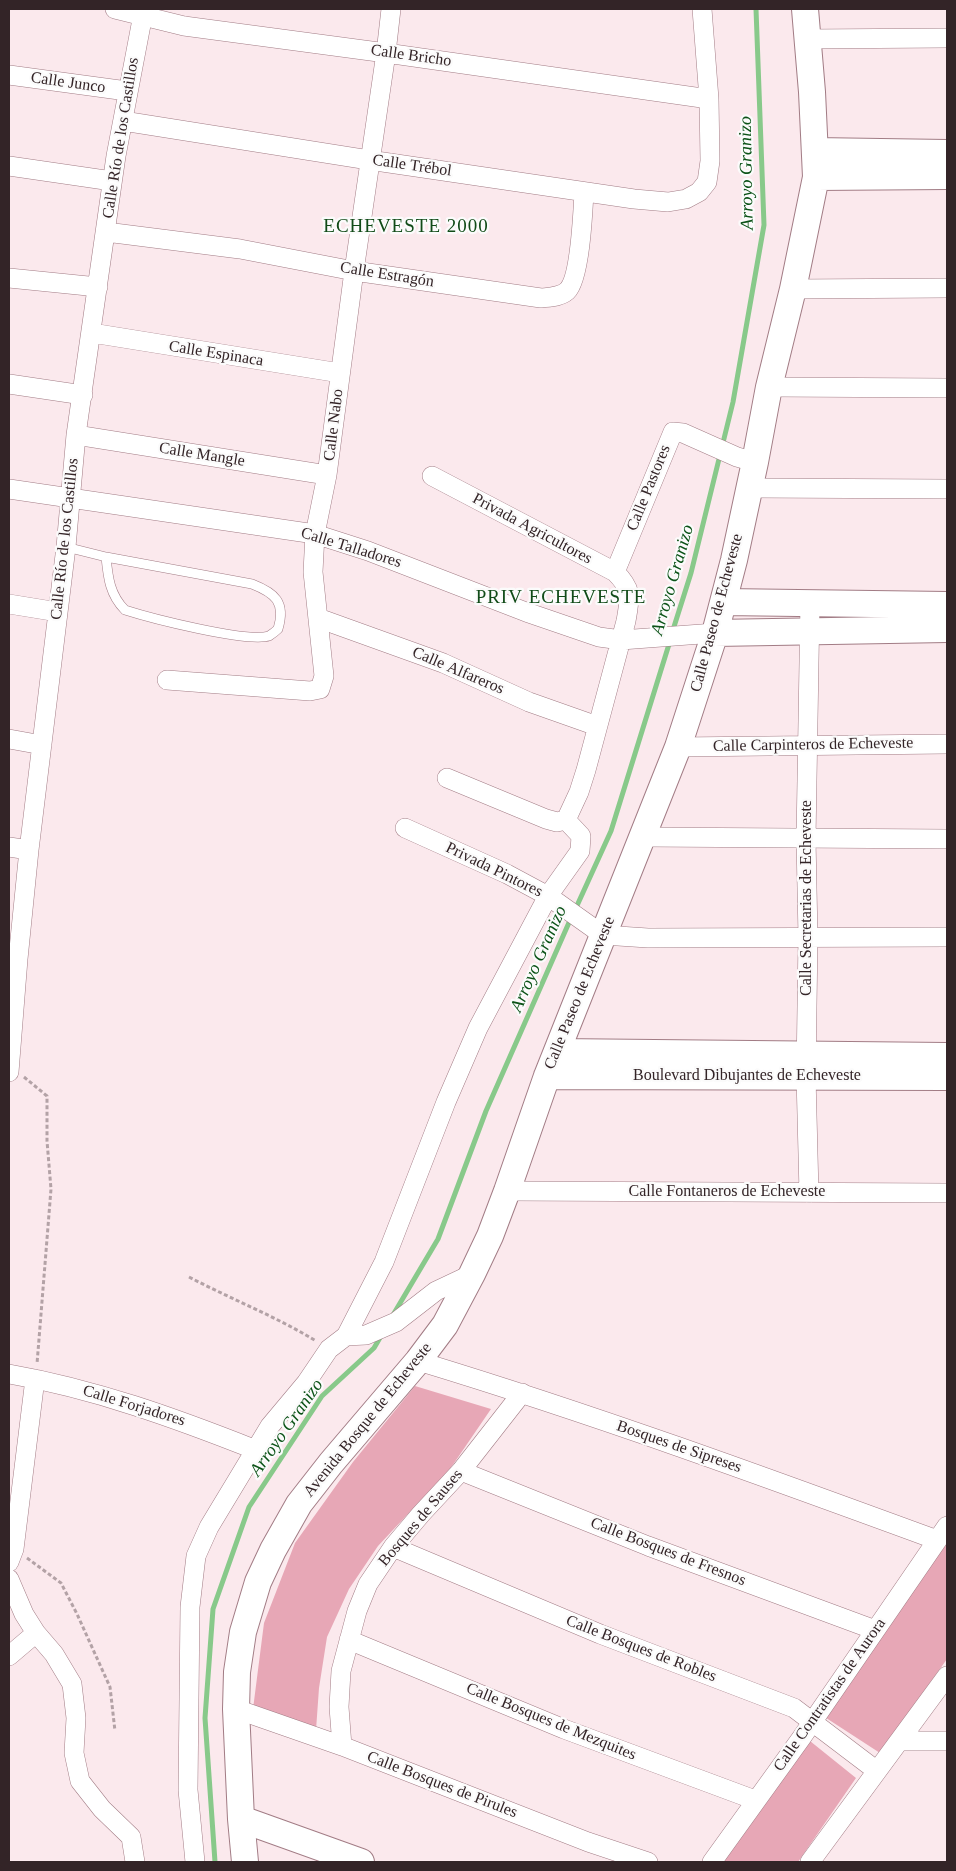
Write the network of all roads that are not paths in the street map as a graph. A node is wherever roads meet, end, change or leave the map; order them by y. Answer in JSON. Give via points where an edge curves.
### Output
{"nodes":[{"id":1,"x":115,"y":9,"type":"edge"},
{"id":2,"x":391,"y":9,"type":"edge"},
{"id":3,"x":702,"y":9,"type":"edge"},
{"id":4,"x":805,"y":9,"type":"edge"},
{"id":5,"x":143,"y":12,"type":"edge"},
{"id":6,"x":947,"y":38,"type":"edge"},
{"id":7,"x":807,"y":39,"type":"junction"},
{"id":8,"x":386,"y":53,"type":"junction"},
{"id":9,"x":9,"y":75,"type":"edge"},
{"id":10,"x":127,"y":92,"type":"junction"},
{"id":11,"x":709,"y":99,"type":"junction"},
{"id":12,"x":123,"y":121,"type":"junction"},
{"id":13,"x":815,"y":151,"type":"junction"},
{"id":14,"x":947,"y":153,"type":"edge"},
{"id":15,"x":369,"y":160,"type":"junction"},
{"id":16,"x":9,"y":166,"type":"edge"},
{"id":17,"x":947,"y":176,"type":"edge"},
{"id":18,"x":816,"y":177,"type":"junction"},
{"id":19,"x":112,"y":181,"type":"junction"},
{"id":20,"x":584,"y":192,"type":"junction"},
{"id":21,"x":106,"y":232,"type":"junction"},
{"id":22,"x":354,"y":271,"type":"junction"},
{"id":23,"x":9,"y":278,"type":"edge"},
{"id":24,"x":98,"y":287,"type":"junction"},
{"id":25,"x":947,"y":288,"type":"edge"},
{"id":26,"x":793,"y":289,"type":"junction"},
{"id":27,"x":92,"y":333,"type":"junction"},
{"id":28,"x":340,"y":373,"type":"junction"},
{"id":29,"x":9,"y":384,"type":"edge"},
{"id":30,"x":769,"y":387,"type":"junction"},
{"id":31,"x":947,"y":388,"type":"edge"},
{"id":32,"x":83,"y":395,"type":"junction"},
{"id":33,"x":76,"y":435,"type":"junction"},
{"id":34,"x":756,"y":462,"type":"junction"},
{"id":35,"x":327,"y":475,"type":"junction"},
{"id":36,"x":432,"y":476,"type":"dead end"},
{"id":37,"x":750,"y":488,"type":"junction"},
{"id":38,"x":9,"y":489,"type":"edge"},
{"id":39,"x":947,"y":489,"type":"edge"},
{"id":40,"x":70,"y":498,"type":"junction"},
{"id":41,"x":315,"y":534,"type":"junction"},
{"id":42,"x":66,"y":547,"type":"junction"},
{"id":43,"x":106,"y":557,"type":"junction"},
{"id":44,"x":615,"y":572,"type":"junction"},
{"id":45,"x":724,"y":602,"type":"junction"},
{"id":46,"x":810,"y":603,"type":"junction"},
{"id":47,"x":9,"y":604,"type":"edge"},
{"id":48,"x":947,"y":605,"type":"edge"},
{"id":49,"x":58,"y":612,"type":"junction"},
{"id":50,"x":318,"y":618,"type":"junction"},
{"id":51,"x":947,"y":630,"type":"edge"},
{"id":52,"x":809,"y":631,"type":"junction"},
{"id":53,"x":715,"y":633,"type":"junction"},
{"id":54,"x":626,"y":639,"type":"junction"},
{"id":55,"x":166,"y":680,"type":"dead end"},
{"id":56,"x":597,"y":726,"type":"junction"},
{"id":57,"x":9,"y":739,"type":"edge"},
{"id":58,"x":947,"y":744,"type":"edge"},
{"id":59,"x":42,"y":745,"type":"junction"},
{"id":60,"x":807,"y":745,"type":"junction"},
{"id":61,"x":678,"y":747,"type":"junction"},
{"id":62,"x":447,"y":778,"type":"dead end"},
{"id":63,"x":566,"y":820,"type":"junction"},
{"id":64,"x":405,"y":828,"type":"dead end"},
{"id":65,"x":643,"y":837,"type":"junction"},
{"id":66,"x":806,"y":839,"type":"junction"},
{"id":67,"x":947,"y":839,"type":"edge"},
{"id":68,"x":9,"y":847,"type":"edge"},
{"id":69,"x":30,"y":850,"type":"junction"},
{"id":70,"x":554,"y":900,"type":"junction"},
{"id":71,"x":603,"y":935,"type":"junction"},
{"id":72,"x":808,"y":937,"type":"junction"},
{"id":73,"x":947,"y":937,"type":"edge"},
{"id":74,"x":13,"y":958,"type":"edge"},
{"id":75,"x":557,"y":1052,"type":"junction"},
{"id":76,"x":947,"y":1056,"type":"edge"},
{"id":77,"x":807,"y":1065,"type":"junction"},
{"id":78,"x":9,"y":1066,"type":"edge"},
{"id":79,"x":9,"y":1072,"type":"edge"},
{"id":80,"x":547,"y":1076,"type":"junction"},
{"id":81,"x":947,"y":1077,"type":"edge"},
{"id":82,"x":507,"y":1191,"type":"junction"},
{"id":83,"x":809,"y":1192,"type":"junction"},
{"id":84,"x":947,"y":1192,"type":"edge"},
{"id":85,"x":472,"y":1274,"type":"junction"},
{"id":86,"x":346,"y":1336,"type":"junction"},
{"id":87,"x":418,"y":1361,"type":"junction"},
{"id":88,"x":9,"y":1374,"type":"edge"},
{"id":89,"x":35,"y":1379,"type":"junction"},
{"id":90,"x":522,"y":1393,"type":"junction"},
{"id":91,"x":256,"y":1450,"type":"junction"},
{"id":92,"x":461,"y":1471,"type":"junction"},
{"id":93,"x":942,"y":1533,"type":"edge"},
{"id":94,"x":393,"y":1547,"type":"junction"},
{"id":95,"x":11,"y":1556,"type":"edge"},
{"id":96,"x":9,"y":1579,"type":"edge"},
{"id":97,"x":875,"y":1630,"type":"junction"},
{"id":98,"x":36,"y":1633,"type":"junction"},
{"id":99,"x":349,"y":1640,"type":"junction"},
{"id":100,"x":9,"y":1656,"type":"edge"},
{"id":101,"x":947,"y":1676,"type":"edge"},
{"id":102,"x":236,"y":1709,"type":"junction"},
{"id":103,"x":812,"y":1722,"type":"junction"},
{"id":104,"x":899,"y":1741,"type":"junction"},
{"id":105,"x":947,"y":1741,"type":"edge"},
{"id":106,"x":342,"y":1746,"type":"junction"},
{"id":107,"x":877,"y":1771,"type":"junction"},
{"id":108,"x":756,"y":1800,"type":"junction"},
{"id":109,"x":241,"y":1819,"type":"junction"},
{"id":110,"x":130,"y":1837,"type":"junction"},
{"id":111,"x":135,"y":1862,"type":"edge"},
{"id":112,"x":146,"y":1862,"type":"edge"},
{"id":113,"x":195,"y":1862,"type":"edge"},
{"id":114,"x":245,"y":1862,"type":"edge"},
{"id":115,"x":361,"y":1862,"type":"edge"},
{"id":116,"x":648,"y":1862,"type":"edge"},
{"id":117,"x":712,"y":1862,"type":"edge"},
{"id":118,"x":810,"y":1862,"type":"edge"}],
"edges":[{"from":1,"to":5,"type":"street","name":"Calle Bricho"},
{"from":2,"to":8,"type":"street","name":"Calle Nabo"},
{"from":3,"to":11,"type":"street"},
{"from":4,"to":7,"type":"street","name":"Calle Paseo de Echeveste"},
{"from":5,"to":8,"type":"street","name":"Calle Bricho","via":[[184,26]]},
{"from":5,"to":10,"type":"street","name":"Calle Río de los Castillos"},
{"from":6,"to":7,"type":"street"},
{"from":7,"to":13,"type":"street","name":"Calle Paseo de Echeveste"},
{"from":8,"to":11,"type":"street","name":"Calle Bricho"},
{"from":8,"to":15,"type":"street","name":"Calle Nabo"},
{"from":9,"to":10,"type":"street","name":"Calle Junco"},
{"from":10,"to":12,"type":"street","name":"Calle Río de los Castillos"},
{"from":11,"to":20,"type":"street","name":"Calle Trébol","via":[[710,161],[706,182],[699,192],[686,199],[668,202]]},
{"from":12,"to":15,"type":"street","name":"Calle Trébol"},
{"from":12,"to":19,"type":"street","name":"Calle Río de los Castillos"},
{"from":13,"to":14,"type":"street"},
{"from":13,"to":18,"type":"street","name":"Calle Paseo de Echeveste"},
{"from":15,"to":20,"type":"street","name":"Calle Trébol"},
{"from":15,"to":22,"type":"street","name":"Calle Nabo"},
{"from":16,"to":19,"type":"street"},
{"from":17,"to":18,"type":"street"},
{"from":18,"to":26,"type":"street","name":"Calle Paseo de Echeveste"},
{"from":19,"to":21,"type":"street","name":"Calle Río de los Castillos"},
{"from":20,"to":22,"type":"street","name":"Calle Estragón","via":[[575,272],[568,290],[558,296],[518,296]]},
{"from":21,"to":22,"type":"street","name":"Calle Estragón","via":[[240,249]]},
{"from":21,"to":24,"type":"street","name":"Calle Río de los Castillos"},
{"from":22,"to":28,"type":"street","name":"Calle Nabo"},
{"from":23,"to":24,"type":"street"},
{"from":24,"to":27,"type":"street","name":"Calle Río de los Castillos"},
{"from":25,"to":26,"type":"street"},
{"from":26,"to":30,"type":"street","name":"Calle Paseo de Echeveste"},
{"from":27,"to":28,"type":"street","name":"Calle Espinaca"},
{"from":27,"to":32,"type":"street","name":"Calle Río de los Castillos"},
{"from":28,"to":35,"type":"street","name":"Calle Nabo"},
{"from":29,"to":32,"type":"street"},
{"from":30,"to":31,"type":"street"},
{"from":30,"to":34,"type":"street","name":"Calle Paseo de Echeveste"},
{"from":32,"to":33,"type":"street","name":"Calle Río de los Castillos"},
{"from":33,"to":35,"type":"street","name":"Calle Mangle"},
{"from":33,"to":40,"type":"street","name":"Calle Río de los Castillos"},
{"from":34,"to":37,"type":"street","name":"Calle Paseo de Echeveste"},
{"from":34,"to":44,"type":"street","name":"Calle Pastores","via":[[678,431],[672,433]]},
{"from":35,"to":41,"type":"street","name":"Calle Nabo"},
{"from":36,"to":44,"type":"street","name":"Privada Agricultores"},
{"from":37,"to":39,"type":"street"},
{"from":37,"to":45,"type":"street","name":"Calle Paseo de Echeveste"},
{"from":38,"to":40,"type":"street","name":"Calle Talladores"},
{"from":40,"to":41,"type":"street","name":"Calle Talladores"},
{"from":40,"to":42,"type":"street","name":"Calle Río de los Castillos"},
{"from":41,"to":50,"type":"street","name":"Calle Nabo","via":[[313,572]]},
{"from":41,"to":54,"type":"street","name":"Calle Talladores","via":[[368,550],[584,632]]},
{"from":42,"to":43,"type":"lane"},
{"from":42,"to":49,"type":"street","name":"Calle Río de los Castillos"},
{"from":43,"to":43,"type":"lane","via":[[265,589],[273,594],[279,606],[278,629],[262,637],[234,634],[125,610],[112,592]]},
{"from":44,"to":54,"type":"street","name":"Privada Agricultores","via":[[628,588]]},
{"from":45,"to":46,"type":"street"},
{"from":45,"to":53,"type":"street","name":"Calle Paseo de Echeveste"},
{"from":46,"to":48,"type":"street"},
{"from":46,"to":52,"type":"street","name":"Calle Secretarias de Echeveste"},
{"from":47,"to":49,"type":"street"},
{"from":49,"to":59,"type":"street","name":"Calle Río de los Castillos"},
{"from":50,"to":55,"type":"street","name":"Calle Nabo","via":[[324,676],[320,689],[310,691]]},
{"from":50,"to":56,"type":"street","name":"Calle Alfareros","via":[[443,663],[529,702]]},
{"from":51,"to":52,"type":"street"},
{"from":52,"to":53,"type":"street"},
{"from":52,"to":60,"type":"street","name":"Calle Secretarias de Echeveste"},
{"from":53,"to":54,"type":"street","name":"Calle Talladores"},
{"from":53,"to":61,"type":"street","name":"Calle Paseo de Echeveste"},
{"from":54,"to":56,"type":"street"},
{"from":56,"to":63,"type":"street","via":[[579,792]]},
{"from":57,"to":59,"type":"street"},
{"from":58,"to":60,"type":"street","name":"Calle Carpinteros de Echeveste"},
{"from":59,"to":69,"type":"street","name":"Calle Río de los Castillos"},
{"from":60,"to":61,"type":"street","name":"Calle Carpinteros de Echeveste"},
{"from":60,"to":66,"type":"street","name":"Calle Secretarias de Echeveste"},
{"from":61,"to":65,"type":"street","name":"Calle Paseo de Echeveste"},
{"from":62,"to":63,"type":"street","via":[[546,819]]},
{"from":63,"to":70,"type":"street","via":[[581,836],[580,851]]},
{"from":64,"to":70,"type":"street","name":"Privada Pintores","via":[[506,874]]},
{"from":65,"to":66,"type":"street"},
{"from":65,"to":71,"type":"street","name":"Calle Paseo de Echeveste"},
{"from":66,"to":67,"type":"street"},
{"from":66,"to":72,"type":"street","name":"Calle Secretarias de Echeveste"},
{"from":68,"to":69,"type":"street"},
{"from":69,"to":74,"type":"street","name":"Calle Río de los Castillos"},
{"from":70,"to":71,"type":"street","name":"Privada Pintores"},
{"from":70,"to":86,"type":"street","via":[[478,1028],[384,1262]]},
{"from":71,"to":72,"type":"street","via":[[648,938]]},
{"from":71,"to":75,"type":"street","name":"Calle Paseo de Echeveste"},
{"from":72,"to":73,"type":"street"},
{"from":72,"to":77,"type":"street","name":"Calle Secretarias de Echeveste"},
{"from":74,"to":78,"type":"street","name":"Calle Río de los Castillos"},
{"from":75,"to":77,"type":"street","name":"Boulevard Dibujantes de Echeveste"},
{"from":75,"to":80,"type":"street","name":"Calle Paseo de Echeveste"},
{"from":76,"to":77,"type":"street","name":"Boulevard Dibujantes de Echeveste"},
{"from":77,"to":80,"type":"street","name":"Boulevard Dibujantes de Echeveste"},
{"from":77,"to":81,"type":"street","name":"Boulevard Dibujantes de Echeveste"},
{"from":77,"to":83,"type":"street","name":"Calle Secretarias de Echeveste"},
{"from":78,"to":79,"type":"street","name":"Calle Río de los Castillos"},
{"from":80,"to":82,"type":"street","name":"Calle Paseo de Echeveste"},
{"from":82,"to":83,"type":"street","name":"Calle Fontaneros de Echeveste"},
{"from":82,"to":85,"type":"street","name":"Avenida Bosque de Echeveste"},
{"from":83,"to":84,"type":"street","name":"Calle Fontaneros de Echeveste"},
{"from":85,"to":86,"type":"street","via":[[436,1291],[396,1322],[366,1335]]},
{"from":85,"to":87,"type":"street","name":"Avenida Bosque de Echeveste","via":[[445,1325]]},
{"from":86,"to":91,"type":"street","via":[[329,1349],[270,1426]]},
{"from":87,"to":90,"type":"street","name":"Bosques de Sipreses"},
{"from":87,"to":102,"type":"street","name":"Avenida Bosque de Echeveste","via":[[330,1463],[300,1504],[273,1550],[258,1582],[243,1632]]},
{"from":88,"to":89,"type":"street","name":"Calle Forjadores"},
{"from":89,"to":91,"type":"street","name":"Calle Forjadores","via":[[138,1406]]},
{"from":89,"to":95,"type":"street"},
{"from":90,"to":92,"type":"street","name":"Bosques de Sauses"},
{"from":90,"to":93,"type":"street","name":"Bosques de Sipreses"},
{"from":91,"to":113,"type":"street","via":[[209,1527],[196,1556],[190,1607],[188,1790]]},
{"from":92,"to":94,"type":"street","name":"Bosques de Sauses"},
{"from":92,"to":97,"type":"street","name":"Calle Bosques de Fresnos","via":[[648,1546]]},
{"from":93,"to":97,"type":"street","name":"Calle Contratistas de Aurora"},
{"from":94,"to":99,"type":"street","name":"Bosques de Sauses","via":[[368,1584]]},
{"from":94,"to":103,"type":"street","name":"Calle Bosques de Robles","via":[[600,1634],[794,1708]]},
{"from":96,"to":98,"type":"street"},
{"from":97,"to":103,"type":"street","name":"Calle Contratistas de Aurora"},
{"from":98,"to":100,"type":"street"},
{"from":98,"to":110,"type":"street","via":[[54,1654],[72,1684],[76,1718],[74,1753],[80,1780],[102,1809]]},
{"from":99,"to":106,"type":"street","name":"Bosques de Sauses","via":[[341,1671]]},
{"from":99,"to":108,"type":"street","name":"Calle Bosques de Mezquites","via":[[564,1729]]},
{"from":101,"to":104,"type":"street"},
{"from":102,"to":106,"type":"street","name":"Calle Bosques de Pirules"},
{"from":102,"to":109,"type":"street","name":"Avenida Bosque de Echeveste"},
{"from":103,"to":107,"type":"street","name":"Calle Bosques de Robles"},
{"from":103,"to":108,"type":"street","name":"Calle Contratistas de Aurora"},
{"from":104,"to":105,"type":"street"},
{"from":104,"to":107,"type":"street"},
{"from":106,"to":116,"type":"street","name":"Calle Bosques de Pirules","via":[[588,1842]]},
{"from":107,"to":118,"type":"street"},
{"from":108,"to":117,"type":"street","name":"Calle Contratistas de Aurora"},
{"from":109,"to":114,"type":"street","name":"Avenida Bosque de Echeveste"},
{"from":109,"to":115,"type":"street"},
{"from":110,"to":111,"type":"street"},
{"from":110,"to":112,"type":"street"}]}
